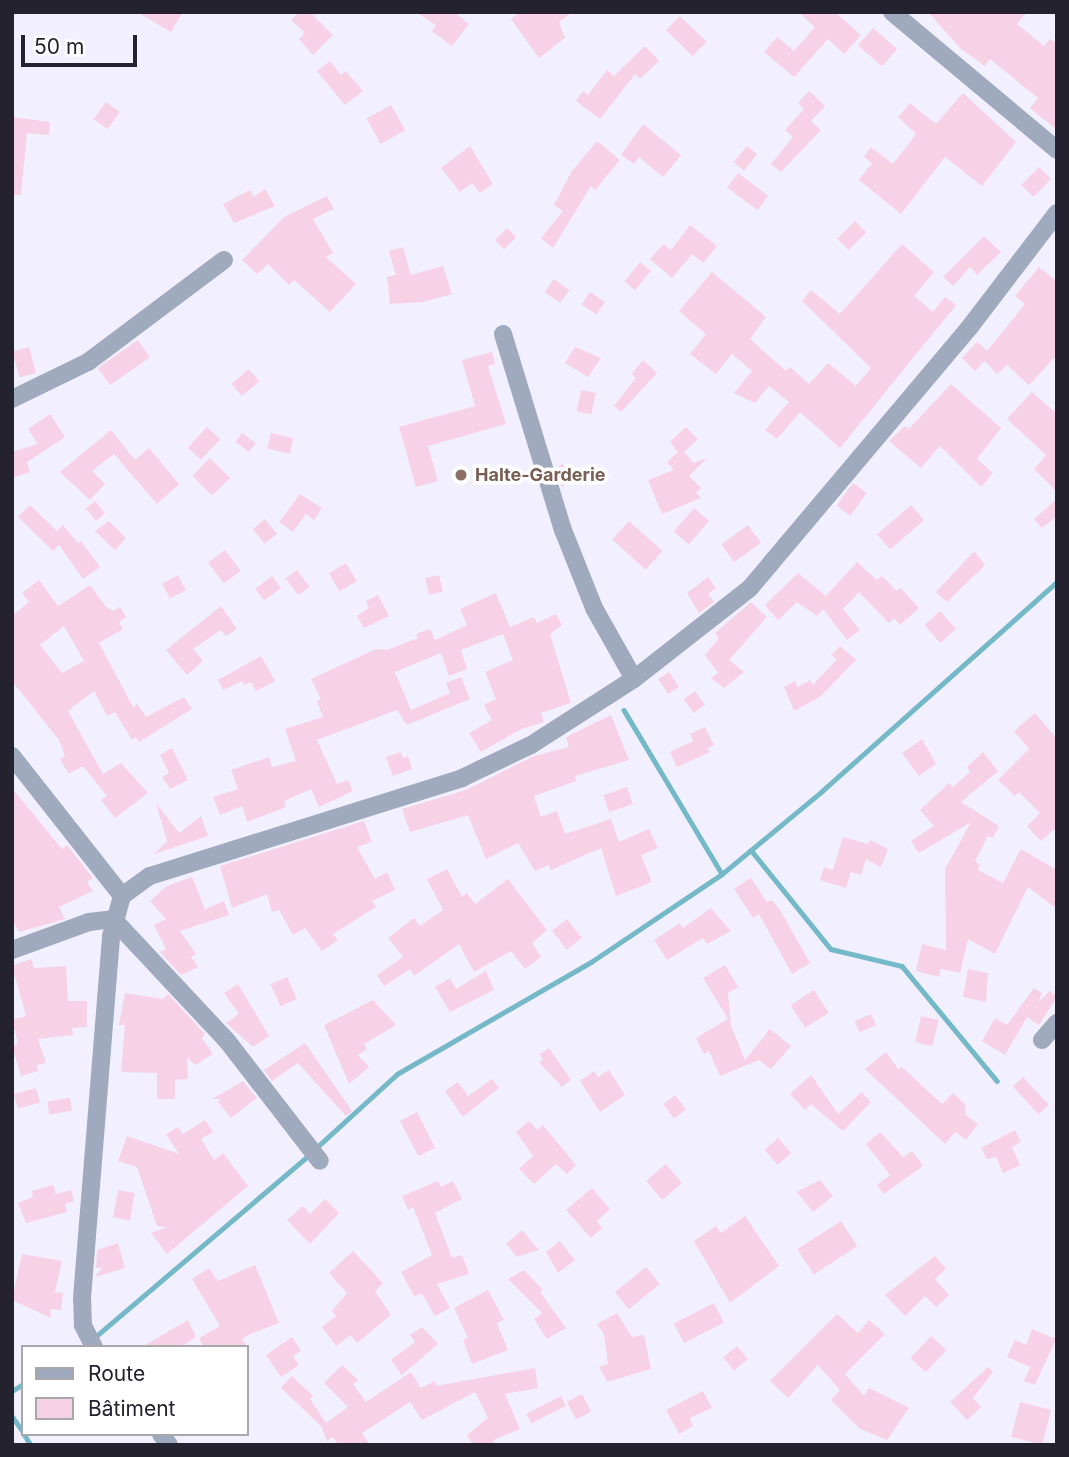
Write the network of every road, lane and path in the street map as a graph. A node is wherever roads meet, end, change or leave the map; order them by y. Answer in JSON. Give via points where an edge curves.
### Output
{"nodes":[{"id":1,"x":892,"y":12,"type":"edge"},
{"id":2,"x":1057,"y":150,"type":"edge"},
{"id":3,"x":1057,"y":213,"type":"edge"},
{"id":4,"x":224,"y":261,"type":"dead end"},
{"id":5,"x":503,"y":334,"type":"dead end"},
{"id":6,"x":12,"y":399,"type":"edge"},
{"id":7,"x":634,"y":679,"type":"junction"},
{"id":8,"x":12,"y":756,"type":"edge"},
{"id":9,"x":122,"y":896,"type":"junction"},
{"id":10,"x":113,"y":919,"type":"junction"},
{"id":11,"x":12,"y":950,"type":"edge"},
{"id":12,"x":1057,"y":1023,"type":"edge"},
{"id":13,"x":1042,"y":1040,"type":"dead end"},
{"id":14,"x":314,"y":1154,"type":"dead end"},
{"id":15,"x":91,"y":1342,"type":"edge"}],
"edges":[{"from":1,"to":2,"type":"street"},
{"from":3,"to":7,"type":"street","via":[[969,328],[750,588]]},
{"from":4,"to":6,"type":"street","via":[[88,362]]},
{"from":5,"to":7,"type":"street","via":[[563,530],[594,608]]},
{"from":7,"to":9,"type":"street","via":[[531,745],[461,778],[150,876]]},
{"from":8,"to":9,"type":"street"},
{"from":9,"to":10,"type":"street"},
{"from":10,"to":11,"type":"street","via":[[89,922]]},
{"from":10,"to":14,"type":"street","via":[[228,1042]]},
{"from":10,"to":15,"type":"street","via":[[82,1298]]},
{"from":12,"to":13,"type":"street"}]}
